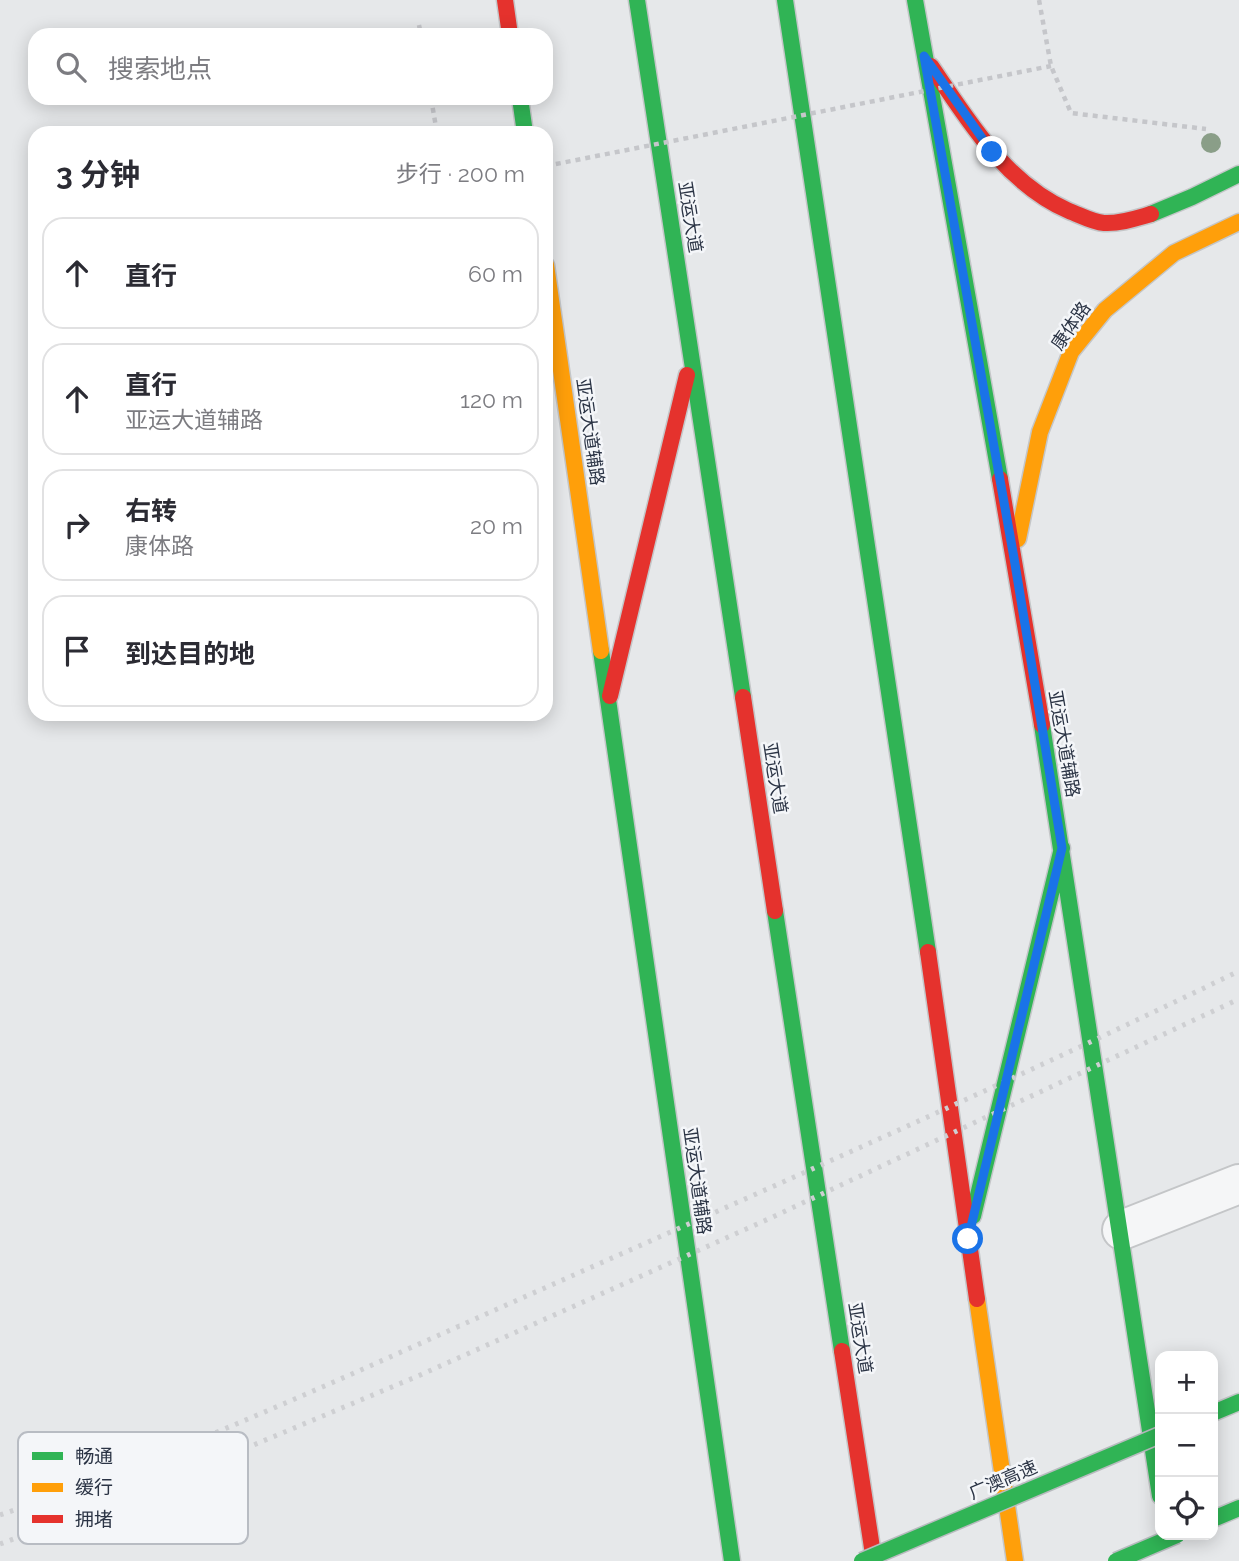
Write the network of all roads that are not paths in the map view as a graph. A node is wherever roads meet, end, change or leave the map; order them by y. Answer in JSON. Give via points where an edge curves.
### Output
{"nodes":[{"id":1,"x":505,"y":0,"type":"edge"},
{"id":2,"x":637,"y":0,"type":"edge"},
{"id":3,"x":785,"y":0,"type":"edge"},
{"id":4,"x":915,"y":0,"type":"edge"},
{"id":5,"x":509,"y":28,"type":"edge"},
{"id":6,"x":924,"y":56,"type":"junction"},
{"id":7,"x":521,"y":105,"type":"edge"},
{"id":8,"x":525,"y":126,"type":"edge"},
{"id":9,"x":1239,"y":174,"type":"edge"},
{"id":10,"x":1239,"y":222,"type":"edge"},
{"id":11,"x":553,"y":312,"type":"edge"},
{"id":12,"x":692,"y":356,"type":"junction"},
{"id":13,"x":1014,"y":558,"type":"junction"},
{"id":14,"x":610,"y":696,"type":"junction"},
{"id":15,"x":1062,"y":848,"type":"junction"},
{"id":16,"x":1239,"y":1184,"type":"edge"},
{"id":17,"x":1122,"y":1230,"type":"junction"},
{"id":18,"x":968,"y":1239,"type":"junction"},
{"id":19,"x":1239,"y":1402,"type":"edge"},
{"id":20,"x":1218,"y":1411,"type":"edge"},
{"id":21,"x":1155,"y":1437,"type":"edge"},
{"id":22,"x":1157,"y":1477,"type":"edge"},
{"id":23,"x":1239,"y":1508,"type":"edge"},
{"id":24,"x":1218,"y":1517,"type":"edge"},
{"id":25,"x":1165,"y":1540,"type":"edge"},
{"id":26,"x":1167,"y":1540,"type":"edge"},
{"id":27,"x":732,"y":1561,"type":"edge"},
{"id":28,"x":862,"y":1561,"type":"edge"},
{"id":29,"x":874,"y":1561,"type":"edge"},
{"id":30,"x":1015,"y":1561,"type":"edge"},
{"id":31,"x":1116,"y":1561,"type":"edge"},
{"id":32,"x":1170,"y":1561,"type":"edge"}],
"edges":[{"from":1,"to":5,"type":"main road"},
{"from":2,"to":12,"type":"main road","name":"亚运大道"},
{"from":3,"to":18,"type":"main road"},
{"from":4,"to":6,"type":"main road","name":"亚运大道辅路"},
{"from":6,"to":9,"type":"main road","via":[[992,152],[1028,188],[1058,208],[1106,224],[1164,211]]},
{"from":6,"to":13,"type":"main road","name":"亚运大道辅路"},
{"from":7,"to":8,"type":"main road"},
{"from":10,"to":13,"type":"main road","name":"康体路","via":[[1174,253],[1105,310],[1072,352],[1040,432]]},
{"from":11,"to":14,"type":"main road","name":"亚运大道辅路"},
{"from":12,"to":14,"type":"main road"},
{"from":12,"to":29,"type":"main road","name":"亚运大道"},
{"from":13,"to":15,"type":"main road","name":"亚运大道辅路"},
{"from":14,"to":27,"type":"main road","name":"亚运大道辅路"},
{"from":15,"to":17,"type":"main road","name":"亚运大道辅路"},
{"from":15,"to":18,"type":"main road"},
{"from":16,"to":17,"type":"street"},
{"from":17,"to":22,"type":"main road","name":"亚运大道辅路"},
{"from":18,"to":30,"type":"main road"},
{"from":19,"to":20,"type":"main road"},
{"from":21,"to":28,"type":"main road","name":"广澳高速","bridge":true},
{"from":23,"to":24,"type":"main road"},
{"from":25,"to":31,"type":"main road","bridge":true},
{"from":26,"to":32,"type":"main road"}]}
